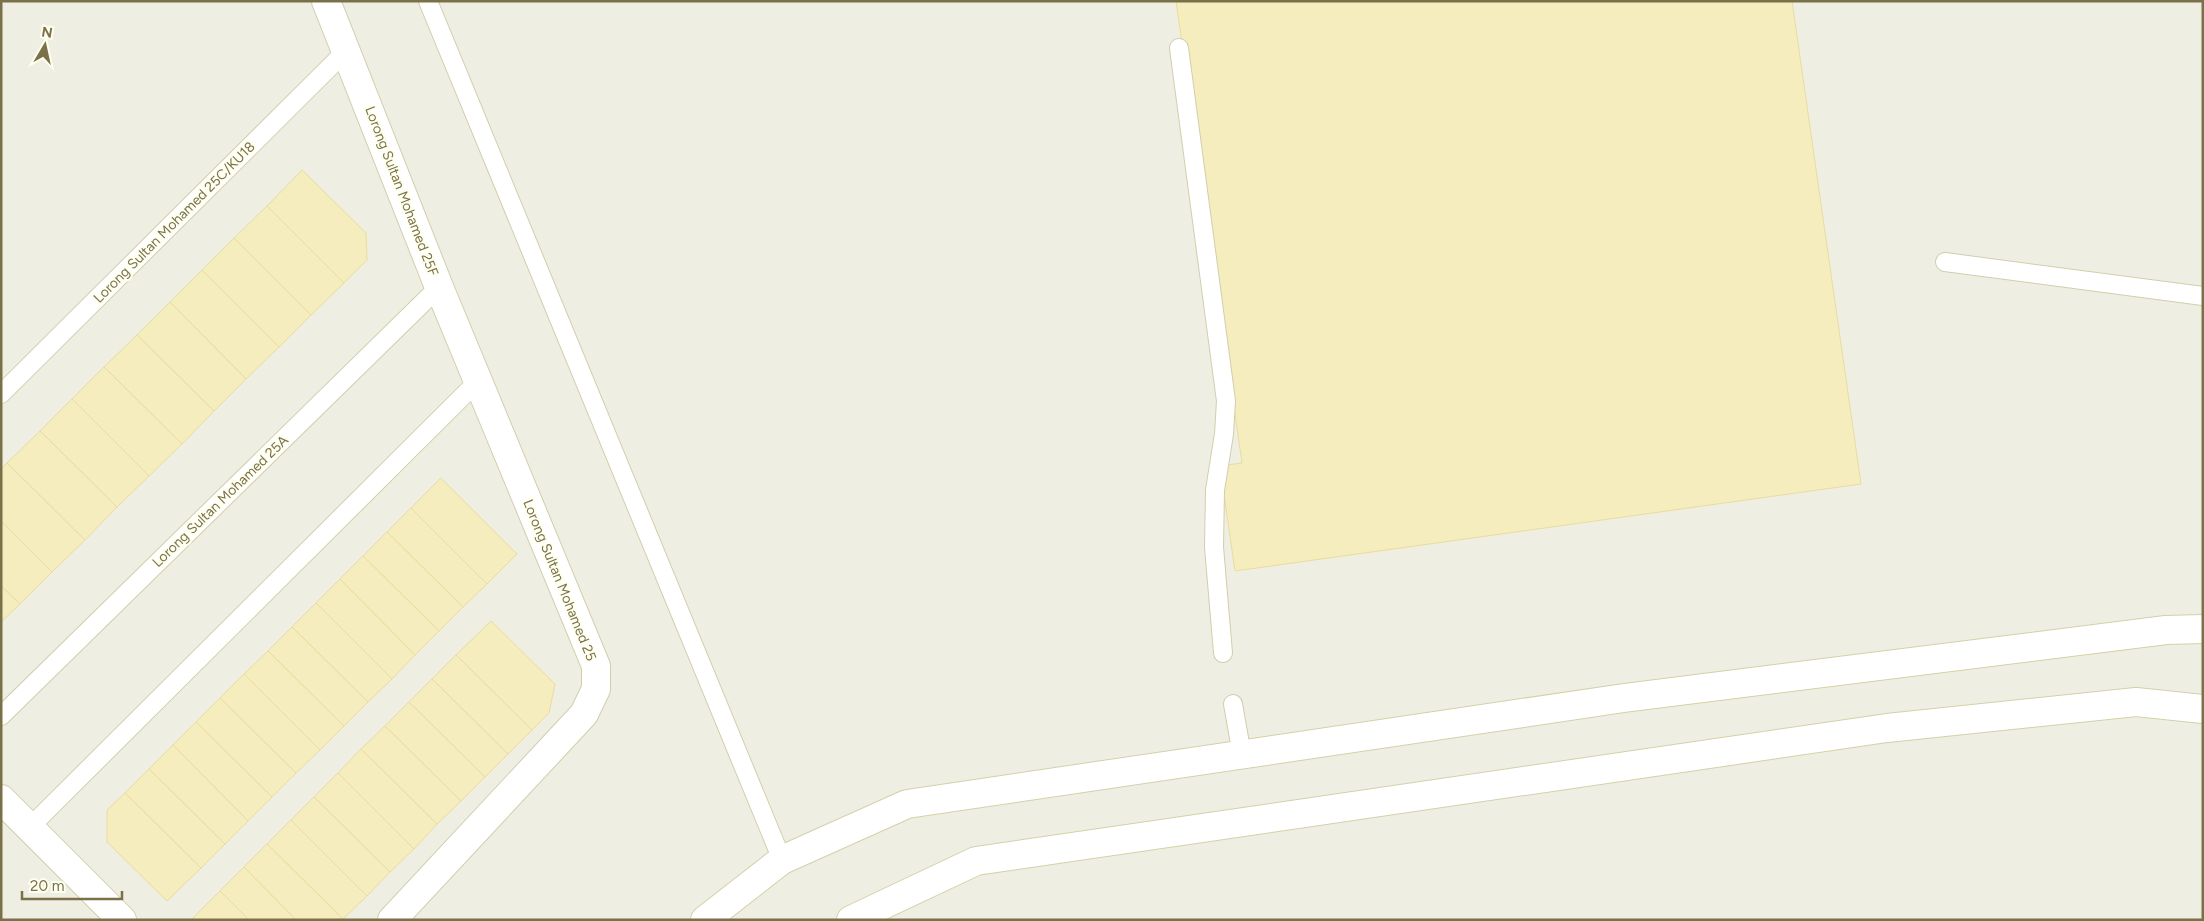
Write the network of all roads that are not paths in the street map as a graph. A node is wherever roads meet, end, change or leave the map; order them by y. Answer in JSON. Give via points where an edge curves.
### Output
{"nodes":[{"id":1,"x":326,"y":1,"type":"edge"},
{"id":2,"x":428,"y":1,"type":"edge"},
{"id":3,"x":1179,"y":48,"type":"dead end"},
{"id":4,"x":347,"y":50,"type":"junction"},
{"id":5,"x":1945,"y":262,"type":"dead end"},
{"id":6,"x":439,"y":287,"type":"junction"},
{"id":7,"x":2203,"y":296,"type":"edge"},
{"id":8,"x":478,"y":381,"type":"junction"},
{"id":9,"x":1,"y":394,"type":"edge"},
{"id":10,"x":2203,"y":629,"type":"edge"},
{"id":11,"x":1223,"y":653,"type":"dead end"},
{"id":12,"x":1233,"y":704,"type":"dead end"},
{"id":13,"x":2203,"y":709,"type":"edge"},
{"id":14,"x":1,"y":716,"type":"edge"},
{"id":15,"x":1242,"y":755,"type":"junction"},
{"id":16,"x":1,"y":799,"type":"edge"},
{"id":17,"x":29,"y":828,"type":"junction"},
{"id":18,"x":782,"y":860,"type":"junction"},
{"id":19,"x":122,"y":920,"type":"edge"},
{"id":20,"x":392,"y":920,"type":"edge"},
{"id":21,"x":705,"y":920,"type":"edge"},
{"id":22,"x":851,"y":920,"type":"edge"}],
"edges":[{"from":1,"to":4,"type":"street","name":"Lorong Sultan Mohamed 25F"},
{"from":2,"to":18,"type":"lane"},
{"from":3,"to":11,"type":"lane","via":[[1226,401],[1215,490],[1214,547]]},
{"from":4,"to":6,"type":"street","name":"Lorong Sultan Mohamed 25F"},
{"from":4,"to":9,"type":"lane","name":"Lorong Sultan Mohamed 25C/KU18"},
{"from":5,"to":7,"type":"lane"},
{"from":6,"to":8,"type":"street","name":"Lorong Sultan Mohamed 25F"},
{"from":6,"to":14,"type":"lane","name":"Lorong Sultan Mohamed 25A"},
{"from":8,"to":17,"type":"lane"},
{"from":8,"to":20,"type":"street","name":"Lorong Sultan Mohamed 25","via":[[596,666],[596,688],[584,714]]},
{"from":10,"to":15,"type":"street","via":[[1624,698]]},
{"from":12,"to":15,"type":"lane"},
{"from":13,"to":22,"type":"street","via":[[2136,702],[1887,728],[976,861]]},
{"from":15,"to":18,"type":"street","via":[[907,804]]},
{"from":16,"to":17,"type":"street"},
{"from":17,"to":19,"type":"street"},
{"from":18,"to":21,"type":"street"}]}
